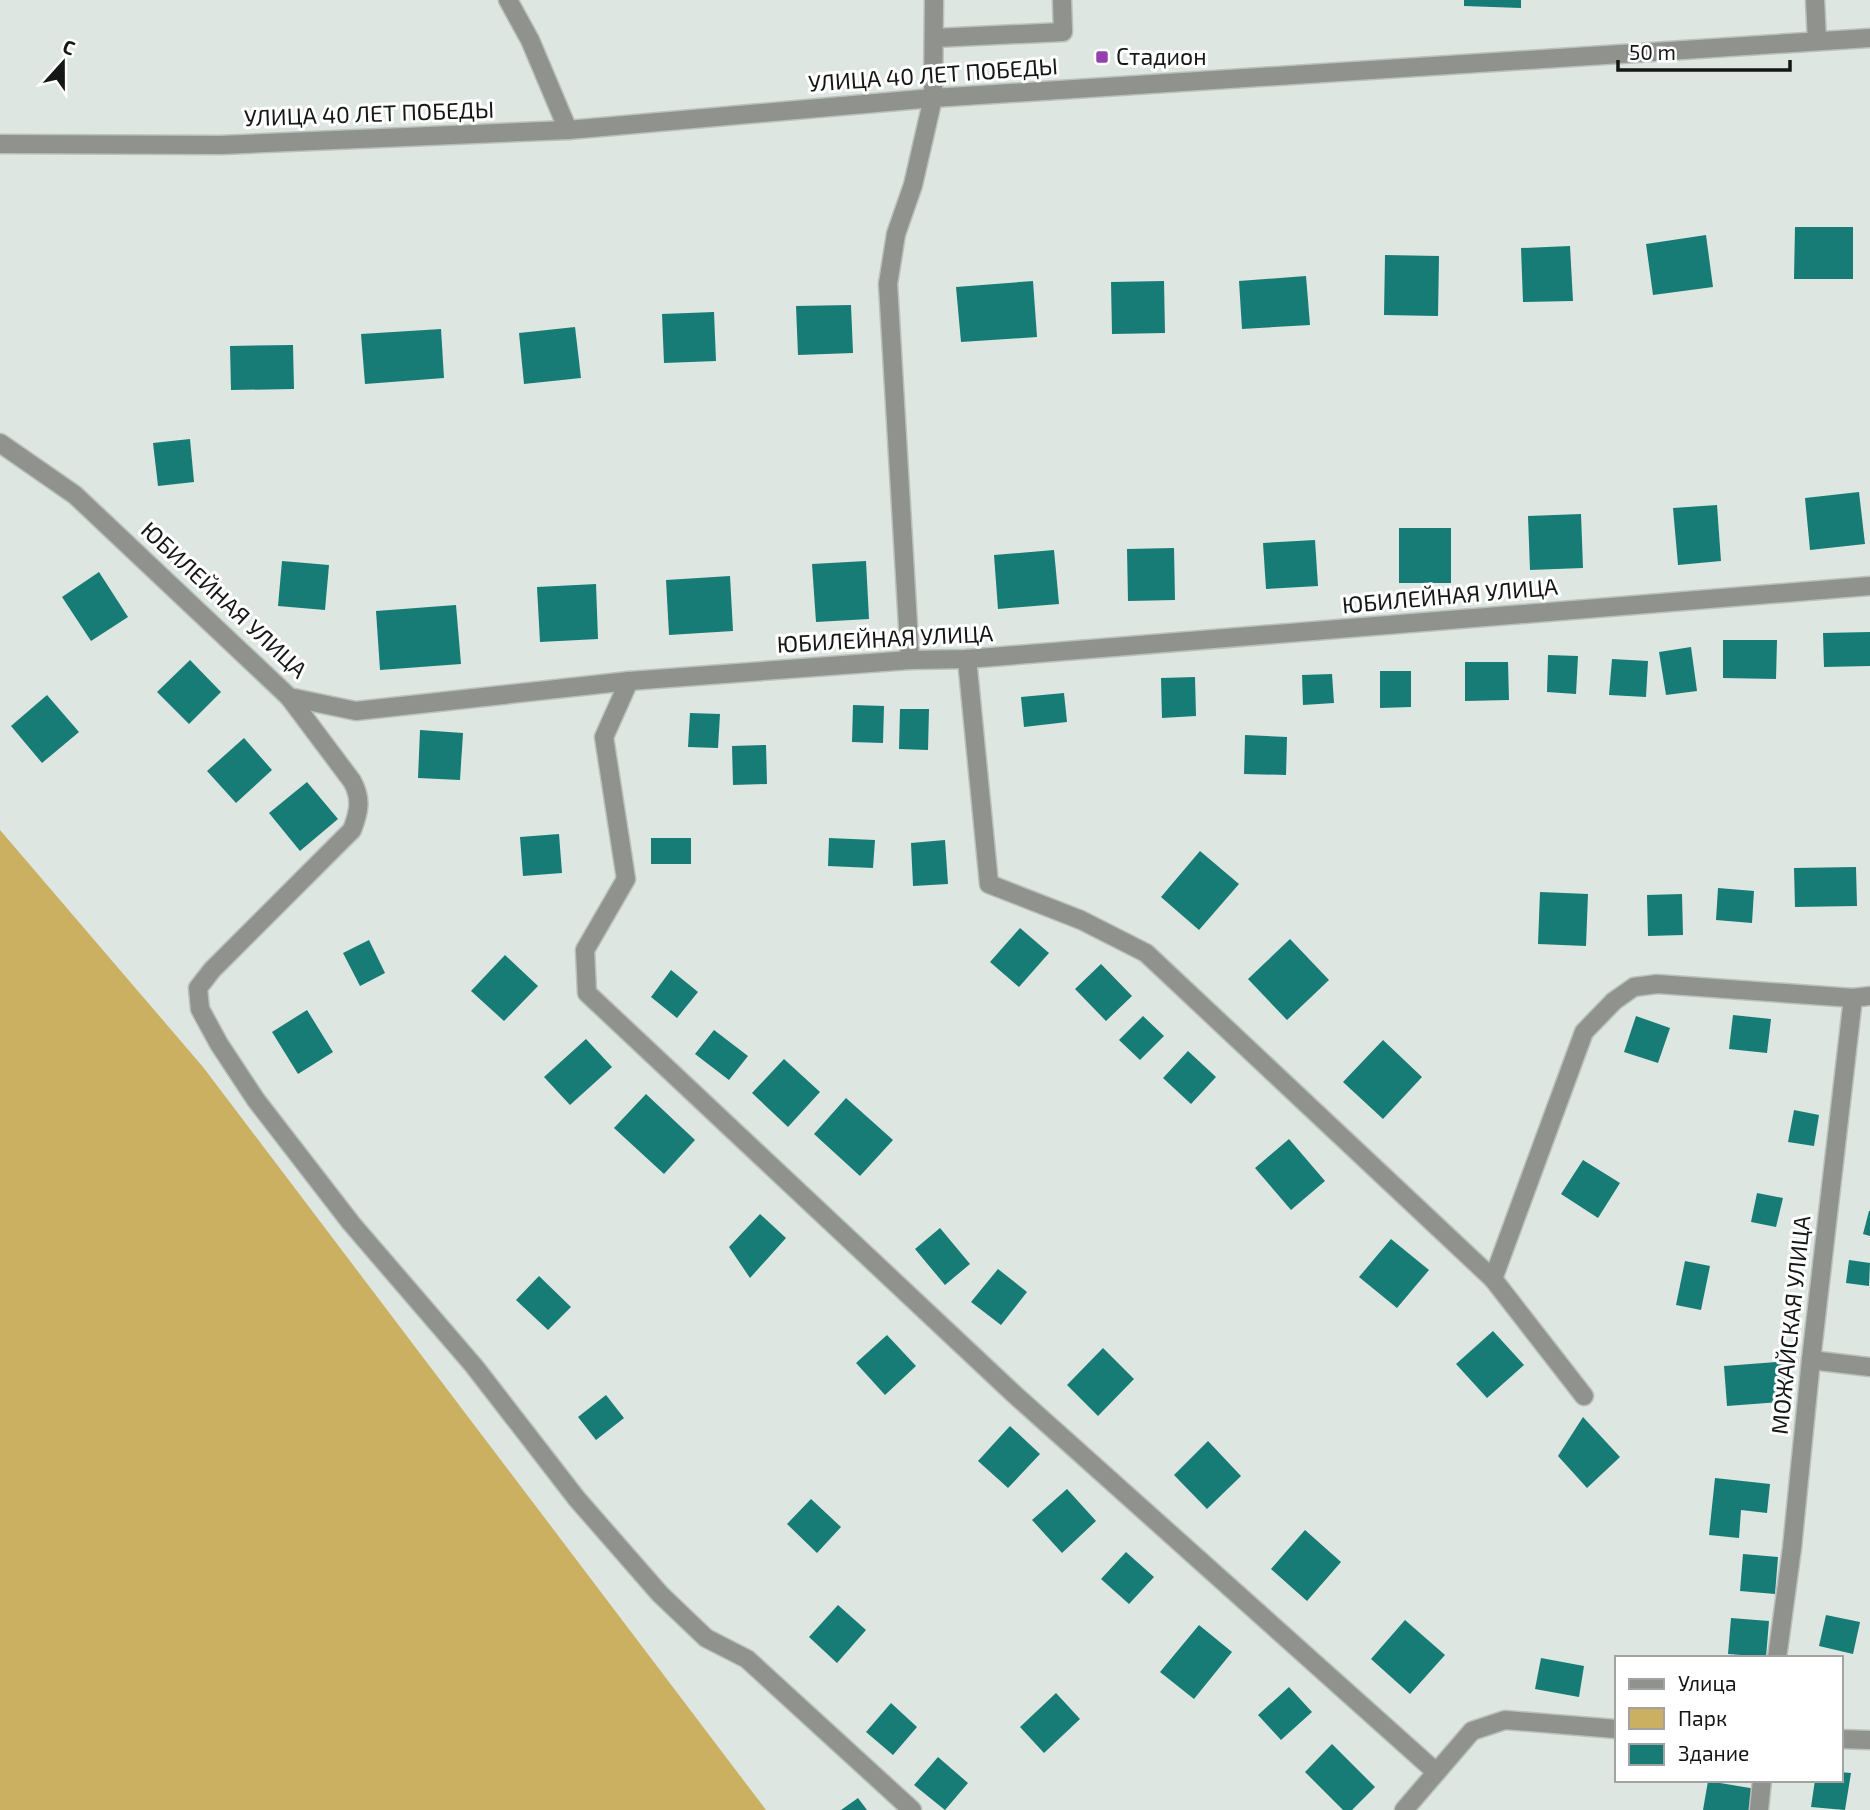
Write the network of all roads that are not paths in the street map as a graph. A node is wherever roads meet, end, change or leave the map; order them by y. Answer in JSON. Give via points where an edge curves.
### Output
{"nodes":[{"id":1,"x":934,"y":0,"type":"edge"},
{"id":2,"x":1062,"y":0,"type":"edge"},
{"id":3,"x":1815,"y":0,"type":"edge"},
{"id":4,"x":509,"y":1,"type":"edge"},
{"id":5,"x":935,"y":38,"type":"junction"},
{"id":6,"x":1870,"y":38,"type":"edge"},
{"id":7,"x":1817,"y":41,"type":"junction"},
{"id":8,"x":933,"y":98,"type":"junction"},
{"id":9,"x":568,"y":130,"type":"junction"},
{"id":10,"x":0,"y":144,"type":"edge"},
{"id":11,"x":0,"y":443,"type":"edge"},
{"id":12,"x":1870,"y":586,"type":"edge"},
{"id":13,"x":967,"y":659,"type":"junction"},
{"id":14,"x":910,"y":660,"type":"junction"},
{"id":15,"x":628,"y":681,"type":"junction"},
{"id":16,"x":289,"y":697,"type":"junction"},
{"id":17,"x":1861,"y":997,"type":"edge"},
{"id":18,"x":1493,"y":1279,"type":"junction"},
{"id":19,"x":1811,"y":1360,"type":"junction"},
{"id":20,"x":1870,"y":1367,"type":"edge"},
{"id":21,"x":1584,"y":1396,"type":"dead end"},
{"id":22,"x":1777,"y":1656,"type":"edge"},
{"id":23,"x":1615,"y":1729,"type":"edge"},
{"id":24,"x":1842,"y":1740,"type":"edge"},
{"id":25,"x":1870,"y":1740,"type":"edge"},
{"id":26,"x":1436,"y":1772,"type":"junction"},
{"id":27,"x":1762,"y":1782,"type":"edge"},
{"id":28,"x":912,"y":1810,"type":"edge"},
{"id":29,"x":1404,"y":1810,"type":"edge"},
{"id":30,"x":1759,"y":1810,"type":"edge"}],
"edges":[{"from":1,"to":5,"type":"street"},
{"from":2,"to":5,"type":"street","via":[[1063,33]]},
{"from":3,"to":7,"type":"street"},
{"from":4,"to":9,"type":"street"},
{"from":5,"to":8,"type":"street"},
{"from":6,"to":7,"type":"street","name":"УЛИЦА 40 ЛЕТ ПОБЕДЫ"},
{"from":7,"to":8,"type":"street","name":"УЛИЦА 40 ЛЕТ ПОБЕДЫ"},
{"from":8,"to":9,"type":"street","name":"УЛИЦА 40 ЛЕТ ПОБЕДЫ"},
{"from":8,"to":14,"type":"street","via":[[913,185],[896,234],[888,284]]},
{"from":9,"to":10,"type":"street","name":"УЛИЦА 40 ЛЕТ ПОБЕДЫ","via":[[222,145]]},
{"from":11,"to":16,"type":"street","name":"ЮБИЛЕЙНАЯ УЛИЦА","via":[[75,495]]},
{"from":12,"to":13,"type":"street","name":"ЮБИЛЕЙНАЯ УЛИЦА"},
{"from":13,"to":14,"type":"street","name":"ЮБИЛЕЙНАЯ УЛИЦА"},
{"from":13,"to":18,"type":"street","via":[[989,884],[1081,920],[1146,953]]},
{"from":14,"to":15,"type":"street","name":"ЮБИЛЕЙНАЯ УЛИЦА"},
{"from":15,"to":16,"type":"street","name":"ЮБИЛЕЙНАЯ УЛИЦА","via":[[356,711]]},
{"from":15,"to":26,"type":"street","via":[[604,737],[626,879],[585,950],[587,993],[1014,1394]]},
{"from":16,"to":28,"type":"street","via":[[352,781],[358,791],[359,813],[352,830],[212,970],[198,988],[200,1009],[256,1100],[351,1223],[660,1594],[706,1638],[747,1659]]},
{"from":17,"to":18,"type":"street","via":[[1657,984],[1634,987],[1614,1000],[1584,1032]]},
{"from":17,"to":19,"type":"street","name":"МОЖАЙСКАЯ УЛИЦА"},
{"from":18,"to":21,"type":"street"},
{"from":19,"to":20,"type":"street"},
{"from":19,"to":22,"type":"street","name":"МОЖАЙСКАЯ УЛИЦА"},
{"from":23,"to":26,"type":"street","via":[[1505,1720],[1472,1731]]},
{"from":24,"to":25,"type":"street"},
{"from":26,"to":29,"type":"street"},
{"from":27,"to":30,"type":"street"}]}
